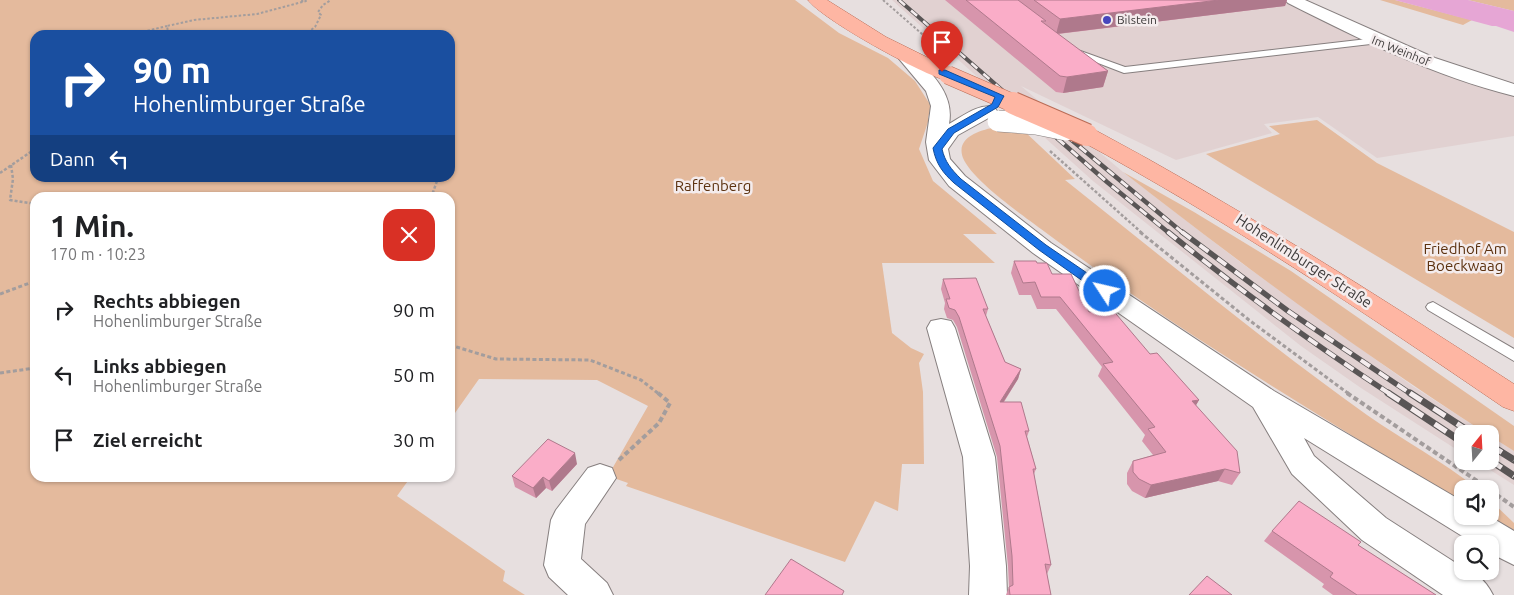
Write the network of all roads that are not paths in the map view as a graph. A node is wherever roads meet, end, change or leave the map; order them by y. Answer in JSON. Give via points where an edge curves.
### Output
{"nodes":[{"id":1,"x":816,"y":0,"type":"edge"},
{"id":2,"x":1292,"y":0,"type":"edge"},
{"id":3,"x":1376,"y":41,"type":"junction"},
{"id":4,"x":1066,"y":48,"type":"edge"},
{"id":5,"x":904,"y":54,"type":"junction"},
{"id":6,"x":1514,"y":90,"type":"edge"},
{"id":7,"x":991,"y":107,"type":"junction"},
{"id":8,"x":938,"y":137,"type":"junction"},
{"id":9,"x":1434,"y":307,"type":"dead end"},
{"id":10,"x":941,"y":328,"type":"dead end"},
{"id":11,"x":1514,"y":356,"type":"edge"},
{"id":12,"x":1263,"y":399,"type":"junction"},
{"id":13,"x":1514,"y":399,"type":"edge"},
{"id":14,"x":600,"y":478,"type":"road end"},
{"id":15,"x":1514,"y":548,"type":"edge"},
{"id":16,"x":594,"y":595,"type":"edge"},
{"id":17,"x":988,"y":595,"type":"edge"},
{"id":18,"x":1474,"y":595,"type":"edge"}],
"edges":[{"from":1,"to":5,"type":"main road","name":"Hohenlimburger Straße"},
{"from":2,"to":3,"type":"street","name":"Im Weinhof"},
{"from":3,"to":4,"type":"lane","via":[[1124,70]]},
{"from":3,"to":6,"type":"street","name":"Im Weinhof"},
{"from":5,"to":7,"type":"main road","name":"Hohenlimburger Straße","bridge":true,"via":[[948,75]]},
{"from":5,"to":8,"type":"street","name":"Hohenlimburger Straße","via":[[935,90],[941,106]]},
{"from":7,"to":8,"type":"street","name":"Hohenlimburger Straße"},
{"from":7,"to":8,"type":"street","via":[[956,110]]},
{"from":7,"to":13,"type":"main road","name":"Hohenlimburger Straße","bridge":true,"via":[[1087,134],[1148,166],[1284,247]]},
{"from":8,"to":12,"type":"street","name":"Hohenlimburger Straße","via":[[940,160],[957,181],[1042,248]]},
{"from":9,"to":11,"type":"lane"},
{"from":10,"to":17,"type":"street","via":[[979,458]]},
{"from":12,"to":15,"type":"street","name":"Hohenlimburger Straße"},
{"from":12,"to":18,"type":"street","name":"Hohenlimburger Straße","via":[[1303,465],[1374,529]]},
{"from":14,"to":16,"type":"street","via":[[568,520],[562,565]]}]}
